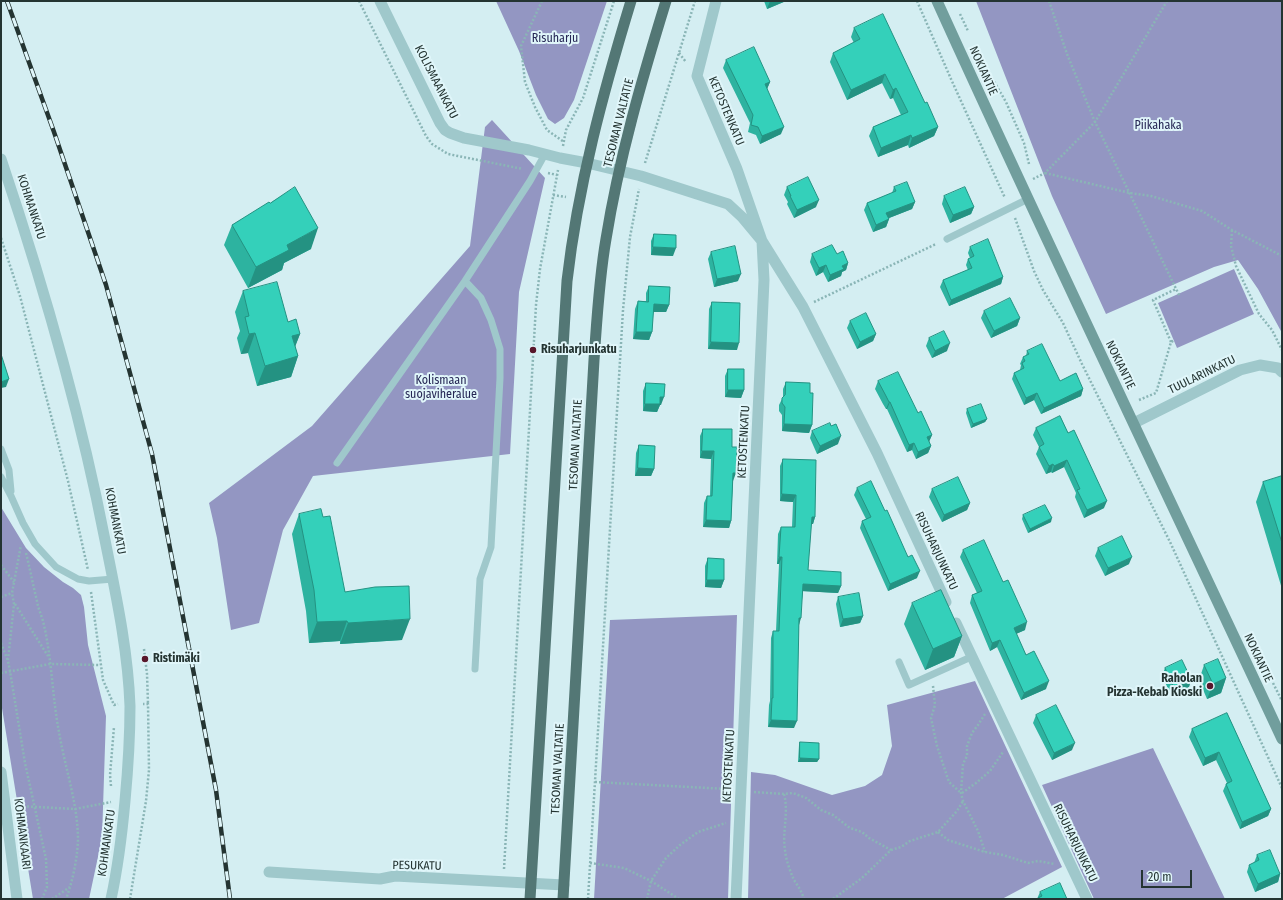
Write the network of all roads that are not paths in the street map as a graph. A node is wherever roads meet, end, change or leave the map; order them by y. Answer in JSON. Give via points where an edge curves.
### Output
{"nodes":[{"id":1,"x":380,"y":1,"type":"edge"},
{"id":2,"x":631,"y":1,"type":"edge"},
{"id":3,"x":666,"y":1,"type":"edge"},
{"id":4,"x":716,"y":1,"type":"edge"},
{"id":5,"x":937,"y":1,"type":"edge"},
{"id":6,"x":545,"y":154,"type":"junction"},
{"id":7,"x":1,"y":158,"type":"edge"},
{"id":8,"x":587,"y":163,"type":"junction"},
{"id":9,"x":619,"y":171,"type":"junction"},
{"id":10,"x":1028,"y":199,"type":"junction"},
{"id":11,"x":947,"y":238,"type":"road end"},
{"id":12,"x":762,"y":241,"type":"junction"},
{"id":13,"x":465,"y":281,"type":"junction"},
{"id":14,"x":1282,"y":372,"type":"edge"},
{"id":15,"x":1134,"y":423,"type":"junction"},
{"id":16,"x":1,"y":449,"type":"edge"},
{"id":17,"x":337,"y":463,"type":"dead end"},
{"id":18,"x":1,"y":478,"type":"edge"},
{"id":19,"x":11,"y":496,"type":"junction"},
{"id":20,"x":113,"y":580,"type":"junction"},
{"id":21,"x":971,"y":657,"type":"junction"},
{"id":22,"x":898,"y":662,"type":"dead end"},
{"id":23,"x":475,"y":669,"type":"dead end"},
{"id":24,"x":1282,"y":739,"type":"edge"},
{"id":25,"x":1,"y":772,"type":"edge"},
{"id":26,"x":269,"y":872,"type":"dead end"},
{"id":27,"x":531,"y":884,"type":"junction"},
{"id":28,"x":564,"y":886,"type":"junction"},
{"id":29,"x":17,"y":899,"type":"edge"},
{"id":30,"x":111,"y":899,"type":"edge"},
{"id":31,"x":530,"y":899,"type":"edge"},
{"id":32,"x":563,"y":899,"type":"edge"},
{"id":33,"x":736,"y":899,"type":"edge"},
{"id":34,"x":1087,"y":899,"type":"edge"}],
"edges":[{"from":1,"to":6,"type":"street","name":"KOLISMAANKATU","via":[[445,130],[464,138]]},
{"from":2,"to":8,"type":"main road","name":"TESOMAN VALTATIE"},
{"from":3,"to":9,"type":"main road","name":"TESOMAN VALTATIE"},
{"from":4,"to":12,"type":"street","name":"KETOSTENKATU","via":[[697,76],[737,169]]},
{"from":5,"to":10,"type":"main road","name":"NOKIANTIE"},
{"from":6,"to":8,"type":"street","name":"KOLISMAANKATU"},
{"from":6,"to":13,"type":"lane"},
{"from":7,"to":20,"type":"street","name":"KOHMANKATU","via":[[29,240],[76,408]]},
{"from":8,"to":9,"type":"street","name":"KOLISMAANKATU"},
{"from":8,"to":27,"type":"main road","name":"TESOMAN VALTATIE","via":[[572,238],[567,280]]},
{"from":9,"to":12,"type":"street","name":"KOLISMAANKATU","via":[[728,204]]},
{"from":9,"to":28,"type":"main road","name":"TESOMAN VALTATIE","via":[[606,239],[598,304]]},
{"from":10,"to":11,"type":"lane"},
{"from":10,"to":15,"type":"main road","name":"NOKIANTIE"},
{"from":12,"to":21,"type":"street","name":"RISUHARJUNKATU","via":[[803,307],[877,453]]},
{"from":12,"to":33,"type":"street","name":"KETOSTENKATU","via":[[764,286]]},
{"from":13,"to":17,"type":"lane"},
{"from":13,"to":23,"type":"lane","via":[[480,298],[491,320],[500,349],[491,547],[480,579]]},
{"from":14,"to":15,"type":"street","name":"TUULARINKATU","via":[[1278,368],[1260,365],[1240,370]]},
{"from":15,"to":24,"type":"main road","name":"NOKIANTIE"},
{"from":16,"to":19,"type":"lane","via":[[8,470]]},
{"from":18,"to":19,"type":"lane"},
{"from":19,"to":20,"type":"lane","via":[[35,544],[56,567],[78,579]]},
{"from":20,"to":30,"type":"street","name":"KOHMANKATU","via":[[126,660],[130,735],[123,821]]},
{"from":21,"to":22,"type":"lane","via":[[909,685]]},
{"from":21,"to":34,"type":"street","name":"RISUHARJUNKATU"},
{"from":25,"to":29,"type":"street","name":"KOHMANKAARI"},
{"from":26,"to":27,"type":"street","name":"PESUKATU"},
{"from":27,"to":28,"type":"street","name":"PESUKATU"},
{"from":27,"to":31,"type":"main road","name":"TESOMAN VALTATIE"},
{"from":28,"to":32,"type":"main road","name":"TESOMAN VALTATIE"}]}
